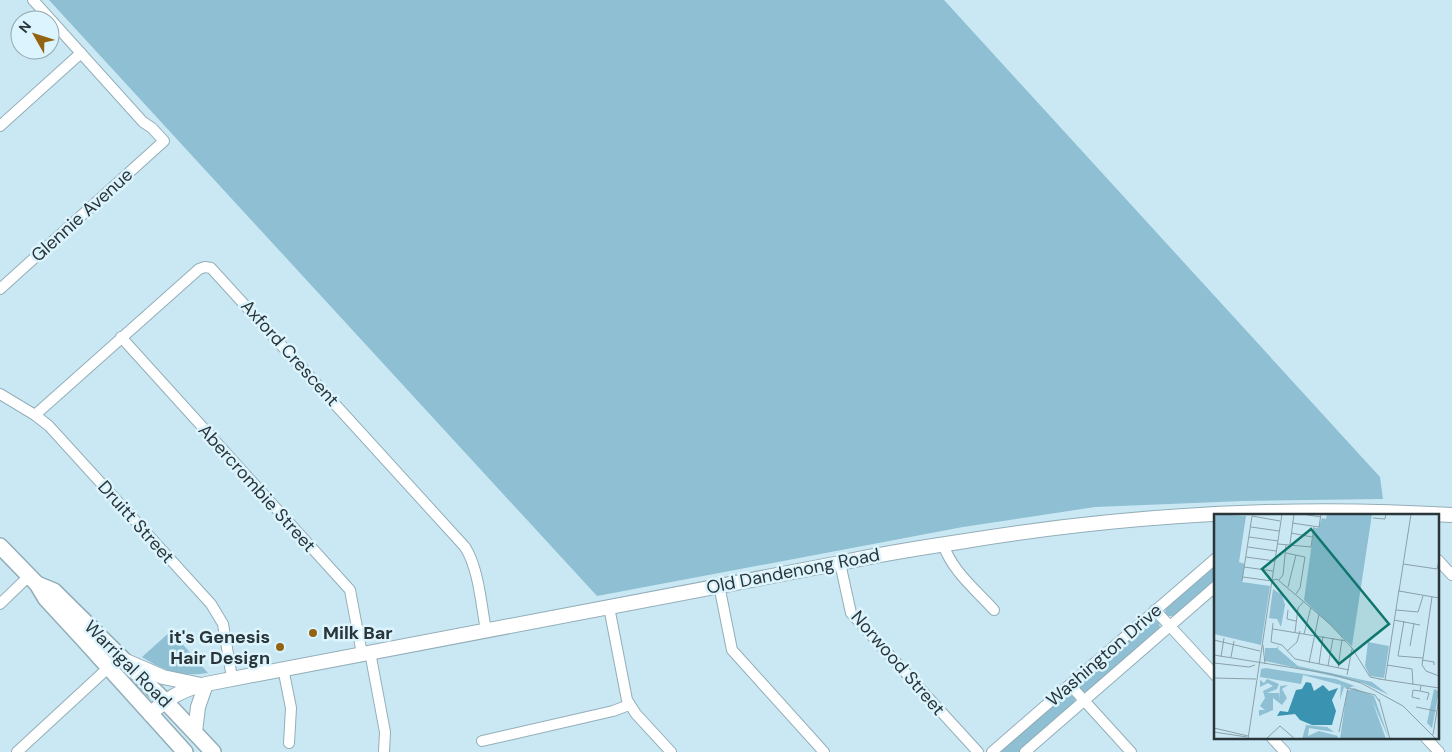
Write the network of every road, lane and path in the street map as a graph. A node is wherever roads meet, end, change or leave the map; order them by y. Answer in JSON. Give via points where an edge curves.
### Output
{"nodes":[{"id":1,"x":33,"y":0,"type":"edge"},
{"id":2,"x":81,"y":53,"type":"junction"},
{"id":3,"x":0,"y":126,"type":"edge"},
{"id":4,"x":0,"y":290,"type":"edge"},
{"id":5,"x":121,"y":337,"type":"junction"},
{"id":6,"x":0,"y":394,"type":"edge"},
{"id":7,"x":36,"y":415,"type":"junction"},
{"id":8,"x":1265,"y":514,"type":"edge"},
{"id":9,"x":1290,"y":514,"type":"edge"},
{"id":10,"x":1402,"y":514,"type":"edge"},
{"id":11,"x":1211,"y":518,"type":"edge"},
{"id":12,"x":943,"y":544,"type":"junction"},
{"id":13,"x":0,"y":546,"type":"edge"},
{"id":14,"x":1214,"y":560,"type":"edge"},
{"id":15,"x":1440,"y":562,"type":"edge"},
{"id":16,"x":840,"y":563,"type":"junction"},
{"id":17,"x":1452,"y":575,"type":"edge"},
{"id":18,"x":33,"y":580,"type":"junction"},
{"id":19,"x":719,"y":585,"type":"junction"},
{"id":20,"x":1214,"y":588,"type":"edge"},
{"id":21,"x":0,"y":604,"type":"edge"},
{"id":22,"x":609,"y":607,"type":"junction"},
{"id":23,"x":994,"y":610,"type":"dead end"},
{"id":24,"x":1155,"y":610,"type":"junction"},
{"id":25,"x":1170,"y":626,"type":"junction"},
{"id":26,"x":486,"y":630,"type":"junction"},
{"id":27,"x":366,"y":653,"type":"junction"},
{"id":28,"x":124,"y":660,"type":"junction"},
{"id":29,"x":108,"y":668,"type":"junction"},
{"id":30,"x":283,"y":668,"type":"junction"},
{"id":31,"x":1214,"y":674,"type":"edge"},
{"id":32,"x":232,"y":678,"type":"junction"},
{"id":33,"x":203,"y":684,"type":"junction"},
{"id":34,"x":1070,"y":685,"type":"junction"},
{"id":35,"x":165,"y":700,"type":"junction"},
{"id":36,"x":1084,"y":701,"type":"junction"},
{"id":37,"x":629,"y":705,"type":"junction"},
{"id":38,"x":150,"y":714,"type":"junction"},
{"id":39,"x":195,"y":732,"type":"junction"},
{"id":40,"x":1274,"y":740,"type":"edge"},
{"id":41,"x":1428,"y":740,"type":"edge"},
{"id":42,"x":482,"y":741,"type":"dead end"},
{"id":43,"x":289,"y":743,"type":"dead end"},
{"id":44,"x":17,"y":752,"type":"edge"},
{"id":45,"x":185,"y":752,"type":"edge"},
{"id":46,"x":213,"y":752,"type":"edge"},
{"id":47,"x":384,"y":752,"type":"edge"},
{"id":48,"x":671,"y":752,"type":"edge"},
{"id":49,"x":824,"y":752,"type":"edge"},
{"id":50,"x":978,"y":752,"type":"edge"},
{"id":51,"x":992,"y":752,"type":"edge"},
{"id":52,"x":1026,"y":752,"type":"edge"},
{"id":53,"x":1131,"y":752,"type":"edge"},
{"id":54,"x":1285,"y":752,"type":"edge"},
{"id":55,"x":1439,"y":752,"type":"edge"}],
"edges":[{"from":1,"to":2,"type":"street"},
{"from":2,"to":3,"type":"street"},
{"from":2,"to":4,"type":"street","name":"Glennie Avenue","via":[[143,122],[148,132],[162,143]]},
{"from":5,"to":7,"type":"street","name":"Axford Crescent"},
{"from":5,"to":26,"type":"street","name":"Axford Crescent","via":[[199,269],[205,267],[214,271],[465,547],[474,569]]},
{"from":5,"to":27,"type":"street","name":"Abercrombie Street","via":[[350,590]]},
{"from":6,"to":7,"type":"street","name":"Druitt Street"},
{"from":7,"to":32,"type":"street","name":"Druitt Street","via":[[216,610],[223,624]]},
{"from":8,"to":9,"type":"main road","name":"Old Dandenong Road"},
{"from":9,"to":10,"type":"main road","name":"Old Dandenong Road"},
{"from":11,"to":12,"type":"main road","name":"Old Dandenong Road","via":[[1099,522]]},
{"from":12,"to":16,"type":"main road","name":"Old Dandenong Road"},
{"from":12,"to":23,"type":"street","via":[[953,566]]},
{"from":13,"to":18,"type":"highway","name":"Warrigal Road"},
{"from":14,"to":24,"type":"street","name":"Washington Drive"},
{"from":15,"to":17,"type":"street"},
{"from":16,"to":19,"type":"main road","name":"Old Dandenong Road"},
{"from":16,"to":50,"type":"street","name":"Norwood Street","via":[[854,617]]},
{"from":18,"to":21,"type":"street"},
{"from":18,"to":28,"type":"highway","name":"Warrigal Road","via":[[54,591]]},
{"from":18,"to":29,"type":"highway","name":"Warrigal Road"},
{"from":19,"to":22,"type":"main road","name":"Old Dandenong Road"},
{"from":19,"to":49,"type":"street","via":[[732,650]]},
{"from":20,"to":25,"type":"street","name":"Washington Drive"},
{"from":22,"to":26,"type":"main road","name":"Old Dandenong Road"},
{"from":22,"to":37,"type":"street"},
{"from":24,"to":25,"type":"street"},
{"from":24,"to":34,"type":"street","name":"Washington Drive"},
{"from":25,"to":31,"type":"street"},
{"from":25,"to":36,"type":"street","name":"Washington Drive"},
{"from":26,"to":27,"type":"main road","name":"Old Dandenong Road"},
{"from":27,"to":30,"type":"main road","name":"Old Dandenong Road"},
{"from":27,"to":47,"type":"street","name":"Abercrombie Street","via":[[385,732]]},
{"from":28,"to":33,"type":"main road","via":[[160,676]]},
{"from":28,"to":35,"type":"highway","name":"Warrigal Road"},
{"from":29,"to":38,"type":"highway","name":"Warrigal Road"},
{"from":29,"to":44,"type":"street"},
{"from":30,"to":32,"type":"main road","name":"Old Dandenong Road"},
{"from":30,"to":43,"type":"street","via":[[291,708]]},
{"from":32,"to":33,"type":"main road","name":"Old Dandenong Road"},
{"from":33,"to":35,"type":"main road","name":"Old Dandenong Road"},
{"from":33,"to":39,"type":"main road"},
{"from":34,"to":36,"type":"street"},
{"from":34,"to":51,"type":"street","name":"Washington Drive"},
{"from":35,"to":38,"type":"main road","name":"Old Dandenong Road"},
{"from":35,"to":39,"type":"highway","name":"Warrigal Road"},
{"from":36,"to":52,"type":"street","name":"Washington Drive"},
{"from":36,"to":53,"type":"street"},
{"from":37,"to":42,"type":"street"},
{"from":37,"to":48,"type":"street"},
{"from":38,"to":45,"type":"highway","name":"Warrigal Road"},
{"from":39,"to":46,"type":"highway","name":"Warrigal Road"},
{"from":40,"to":54,"type":"street"},
{"from":41,"to":55,"type":"street"}]}
